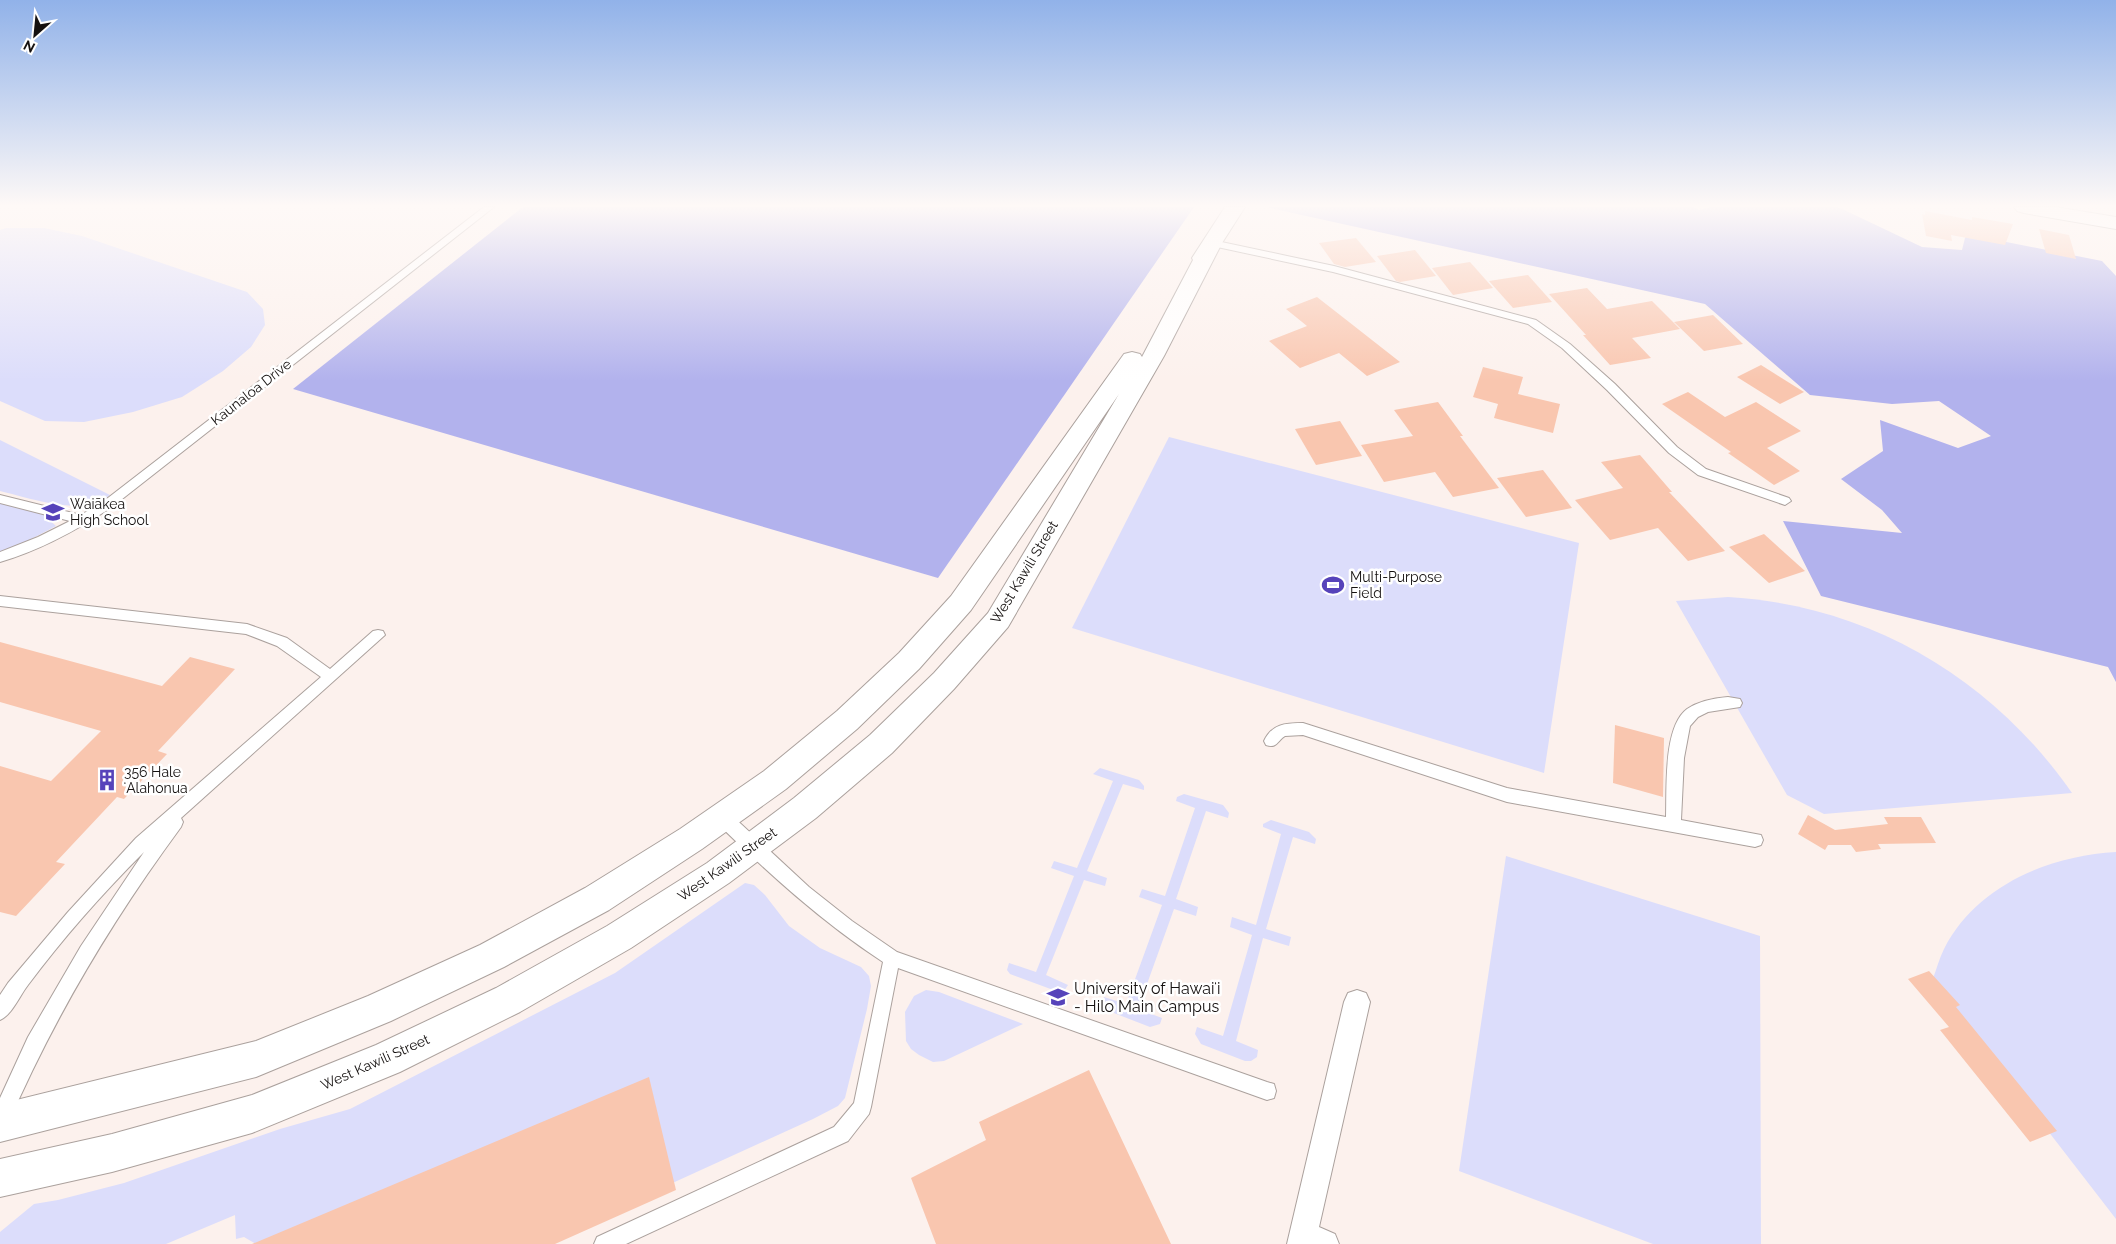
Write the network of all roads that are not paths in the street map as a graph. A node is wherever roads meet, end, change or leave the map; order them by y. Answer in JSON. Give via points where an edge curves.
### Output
{"nodes":[{"id":1,"x":413,"y":265,"type":"edge"},
{"id":2,"x":1197,"y":265,"type":"edge"},
{"id":3,"x":1200,"y":265,"type":"edge"},
{"id":4,"x":1315,"y":265,"type":"edge"},
{"id":5,"x":0,"y":499,"type":"edge"},
{"id":6,"x":1785,"y":501,"type":"dead end"},
{"id":7,"x":84,"y":520,"type":"junction"},
{"id":8,"x":0,"y":557,"type":"edge"},
{"id":9,"x":0,"y":601,"type":"edge"},
{"id":10,"x":378,"y":635,"type":"dead end"},
{"id":11,"x":330,"y":676,"type":"junction"},
{"id":12,"x":1735,"y":703,"type":"dead end"},
{"id":13,"x":1271,"y":741,"type":"dead end"},
{"id":14,"x":192,"y":799,"type":"junction"},
{"id":15,"x":722,"y":817,"type":"junction"},
{"id":16,"x":1673,"y":825,"type":"junction"},
{"id":17,"x":1755,"y":840,"type":"dead end"},
{"id":18,"x":752,"y":848,"type":"junction"},
{"id":19,"x":892,"y":958,"type":"junction"},
{"id":20,"x":1357,"y":1002,"type":"dead end"},
{"id":21,"x":0,"y":1011,"type":"edge"},
{"id":22,"x":1267,"y":1091,"type":"dead end"},
{"id":23,"x":0,"y":1121,"type":"edge"},
{"id":24,"x":0,"y":1178,"type":"edge"},
{"id":25,"x":1309,"y":1241,"type":"edge"},
{"id":26,"x":604,"y":1244,"type":"edge"}],
"edges":[{"from":1,"to":7,"type":"lane","name":"Kaunaloa Drive"},
{"from":2,"to":15,"type":"main road","name":"West Kawili Street","via":[[961,603],[909,661],[847,720],[775,780]]},
{"from":3,"to":18,"type":"main road","name":"West Kawili Street","via":[[1153,356],[998,620],[944,681],[881,744]]},
{"from":4,"to":6,"type":"lane","via":[[1532,322],[1566,346],[1673,450],[1702,472]]},
{"from":5,"to":7,"type":"lane"},
{"from":7,"to":8,"type":"lane","name":"Kaunaloa Drive","via":[[38,544]]},
{"from":9,"to":11,"type":"lane","via":[[247,628],[282,642]]},
{"from":10,"to":11,"type":"lane"},
{"from":11,"to":14,"type":"lane"},
{"from":12,"to":16,"type":"lane","via":[[1702,708],[1683,724],[1678,743]]},
{"from":13,"to":16,"type":"lane","via":[[1274,734],[1285,728],[1303,729],[1507,795]]},
{"from":14,"to":21,"type":"lane","via":[[110,875],[39,958]]},
{"from":14,"to":23,"type":"lane","via":[[132,880],[97,935],[40,1034]]},
{"from":15,"to":18,"type":"lane"},
{"from":15,"to":23,"type":"main road","name":"West Kawili Street","via":[[597,899],[492,956],[379,1010],[256,1059]]},
{"from":16,"to":17,"type":"lane"},
{"from":18,"to":19,"type":"lane","via":[[818,907]]},
{"from":18,"to":24,"type":"main road","name":"West Kawili Street","via":[[619,937],[508,1000],[387,1059],[252,1114],[112,1153]]},
{"from":19,"to":22,"type":"lane"},
{"from":19,"to":26,"type":"lane","via":[[862,1107],[841,1134]]},
{"from":20,"to":25,"type":"street"}]}
